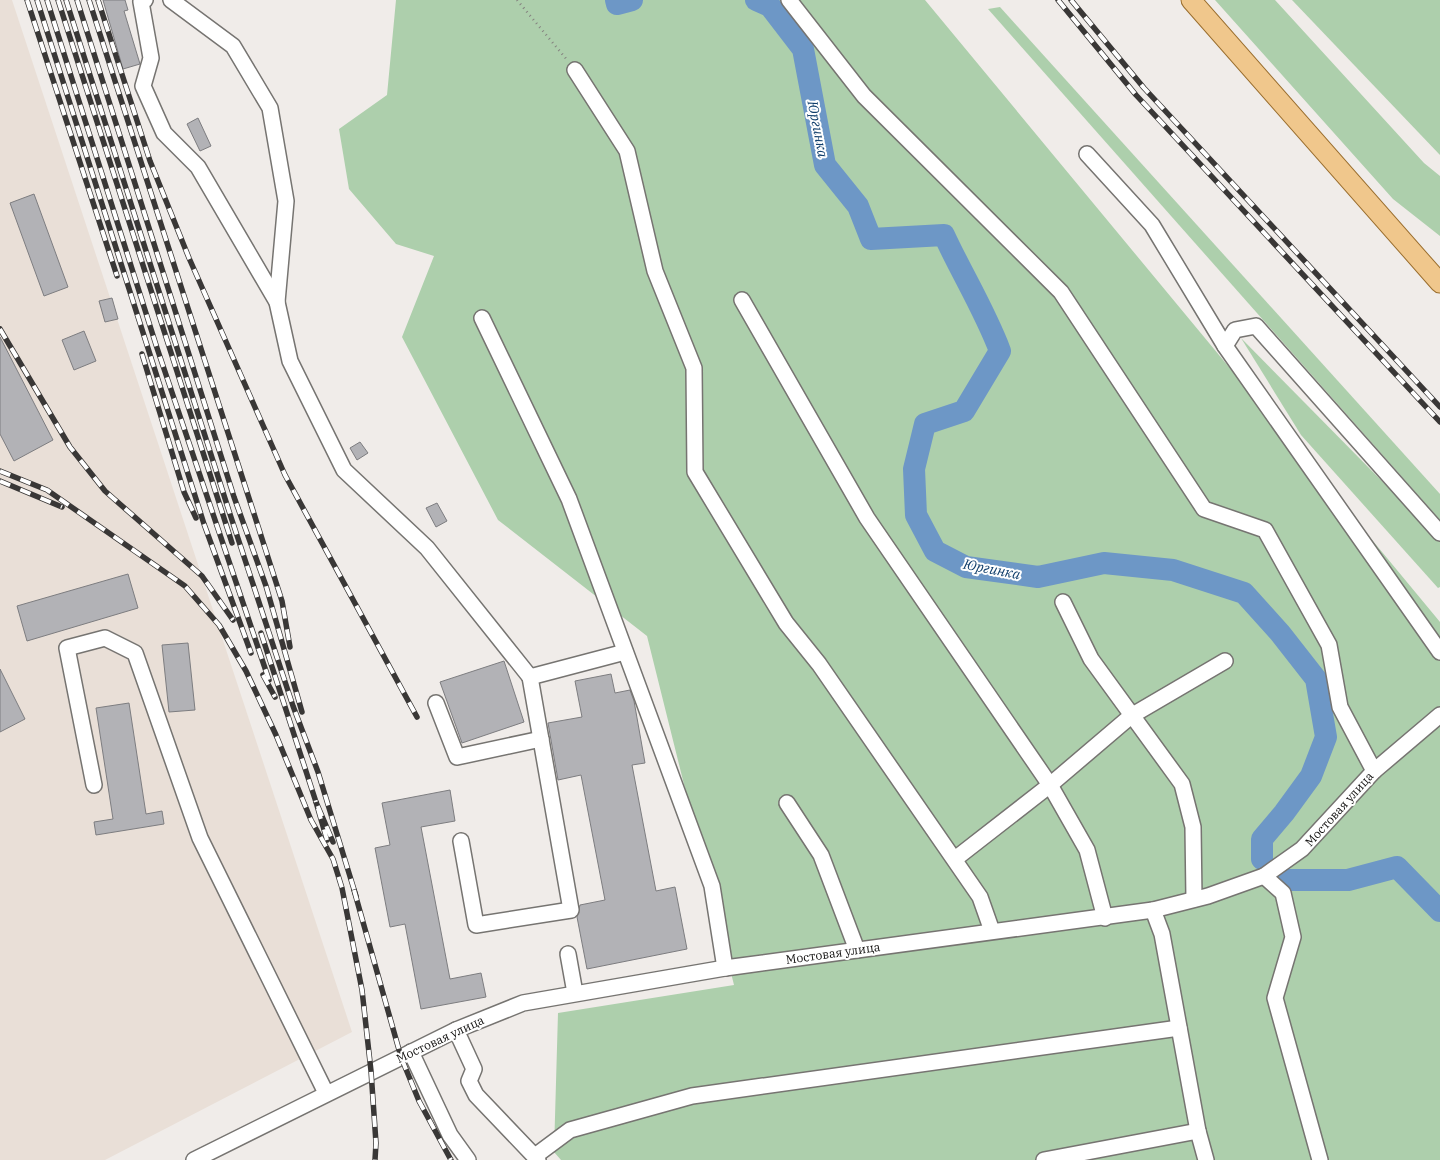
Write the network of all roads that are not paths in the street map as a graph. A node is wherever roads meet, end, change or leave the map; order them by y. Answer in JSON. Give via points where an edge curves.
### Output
{"nodes":[{"id":1,"x":145,"y":0,"type":"edge"},
{"id":2,"x":171,"y":0,"type":"edge"},
{"id":3,"x":789,"y":0,"type":"edge"},
{"id":4,"x":1191,"y":0,"type":"edge"},
{"id":5,"x":575,"y":70,"type":"road end"},
{"id":6,"x":1087,"y":154,"type":"dead end"},
{"id":7,"x":1440,"y":283,"type":"edge"},
{"id":8,"x":742,"y":300,"type":"dead end"},
{"id":9,"x":277,"y":302,"type":"junction"},
{"id":10,"x":482,"y":318,"type":"dead end"},
{"id":11,"x":1225,"y":346,"type":"junction"},
{"id":12,"x":1440,"y":533,"type":"edge"},
{"id":13,"x":1063,"y":602,"type":"dead end"},
{"id":14,"x":626,"y":652,"type":"junction"},
{"id":15,"x":1440,"y":652,"type":"edge"},
{"id":16,"x":1225,"y":661,"type":"dead end"},
{"id":17,"x":530,"y":677,"type":"junction"},
{"id":18,"x":436,"y":704,"type":"dead end"},
{"id":19,"x":1440,"y":715,"type":"edge"},
{"id":20,"x":1131,"y":716,"type":"junction"},
{"id":21,"x":541,"y":738,"type":"junction"},
{"id":22,"x":1374,"y":771,"type":"junction"},
{"id":23,"x":94,"y":785,"type":"dead end"},
{"id":24,"x":1050,"y":785,"type":"junction"},
{"id":25,"x":788,"y":803,"type":"dead end"},
{"id":26,"x":461,"y":841,"type":"dead end"},
{"id":27,"x":954,"y":859,"type":"junction"},
{"id":28,"x":1264,"y":876,"type":"junction"},
{"id":29,"x":1194,"y":899,"type":"junction"},
{"id":30,"x":1153,"y":910,"type":"junction"},
{"id":31,"x":1105,"y":918,"type":"junction"},
{"id":32,"x":992,"y":931,"type":"junction"},
{"id":33,"x":857,"y":950,"type":"junction"},
{"id":34,"x":568,"y":954,"type":"dead end"},
{"id":35,"x":725,"y":968,"type":"junction"},
{"id":36,"x":574,"y":993,"type":"junction"},
{"id":37,"x":1179,"y":1028,"type":"junction"},
{"id":38,"x":456,"y":1030,"type":"junction"},
{"id":39,"x":411,"y":1052,"type":"junction"},
{"id":40,"x":326,"y":1093,"type":"junction"},
{"id":41,"x":1198,"y":1131,"type":"junction"},
{"id":42,"x":537,"y":1158,"type":"edge"},
{"id":43,"x":196,"y":1160,"type":"edge"},
{"id":44,"x":468,"y":1160,"type":"edge"},
{"id":45,"x":1044,"y":1160,"type":"edge"},
{"id":46,"x":1206,"y":1160,"type":"edge"},
{"id":47,"x":1320,"y":1160,"type":"edge"}],
"edges":[{"from":1,"to":9,"type":"street","via":[[142,2],[151,58],[143,86],[164,133],[198,167]]},
{"from":2,"to":9,"type":"street","via":[[233,46],[270,108],[286,201]]},
{"from":3,"to":22,"type":"street","via":[[864,96],[1061,292],[1204,509],[1265,530],[1329,645],[1340,707]]},
{"from":4,"to":7,"type":"main road"},
{"from":5,"to":27,"type":"street","via":[[627,151],[655,271],[694,368],[694,472],[786,623],[819,664]]},
{"from":6,"to":11,"type":"street","via":[[1152,225]]},
{"from":8,"to":24,"type":"street","via":[[867,518]]},
{"from":9,"to":17,"type":"street","via":[[290,360],[344,470],[427,548]]},
{"from":10,"to":14,"type":"street","via":[[569,499]]},
{"from":11,"to":12,"type":"street","via":[[1235,330],[1256,326]]},
{"from":11,"to":15,"type":"street"},
{"from":13,"to":20,"type":"street","via":[[1091,659]]},
{"from":14,"to":17,"type":"street"},
{"from":14,"to":35,"type":"street","via":[[712,886]]},
{"from":16,"to":20,"type":"street"},
{"from":17,"to":21,"type":"street"},
{"from":18,"to":21,"type":"street","via":[[457,757]]},
{"from":19,"to":22,"type":"street","name":"Мостовая улица"},
{"from":20,"to":24,"type":"street"},
{"from":20,"to":29,"type":"street","via":[[1182,784],[1194,827]]},
{"from":21,"to":26,"type":"street","via":[[571,910],[476,925]]},
{"from":22,"to":28,"type":"street","name":"Мостовая улица","via":[[1302,849]]},
{"from":23,"to":40,"type":"street","via":[[67,648],[105,638],[135,653],[200,838]]},
{"from":24,"to":27,"type":"street"},
{"from":24,"to":31,"type":"street","via":[[1087,850]]},
{"from":25,"to":33,"type":"street","via":[[821,855]]},
{"from":27,"to":32,"type":"street","via":[[980,897]]},
{"from":28,"to":29,"type":"street","name":"Мостовая улица"},
{"from":28,"to":47,"type":"street","via":[[1283,893],[1293,937],[1275,998]]},
{"from":29,"to":30,"type":"street","name":"Мостовая улица"},
{"from":30,"to":31,"type":"street","name":"Мостовая улица"},
{"from":30,"to":37,"type":"street","via":[[1162,934]]},
{"from":31,"to":32,"type":"street","name":"Мостовая улица"},
{"from":32,"to":33,"type":"street","name":"Мостовая улица"},
{"from":33,"to":35,"type":"street","name":"Мостовая улица"},
{"from":34,"to":36,"type":"street"},
{"from":35,"to":36,"type":"street","name":"Мостовая улица"},
{"from":36,"to":38,"type":"street","name":"Мостовая улица","via":[[523,1003]]},
{"from":37,"to":41,"type":"street"},
{"from":37,"to":42,"type":"street","via":[[692,1096],[570,1130]]},
{"from":38,"to":39,"type":"street","name":"Мостовая улица"},
{"from":38,"to":42,"type":"street","via":[[474,1069],[470,1081],[476,1095]]},
{"from":39,"to":40,"type":"street","name":"Мостовая улица"},
{"from":39,"to":44,"type":"street","via":[[450,1135]]},
{"from":40,"to":43,"type":"street","name":"Мостовая улица"},
{"from":41,"to":45,"type":"street"},
{"from":41,"to":46,"type":"street"}]}
